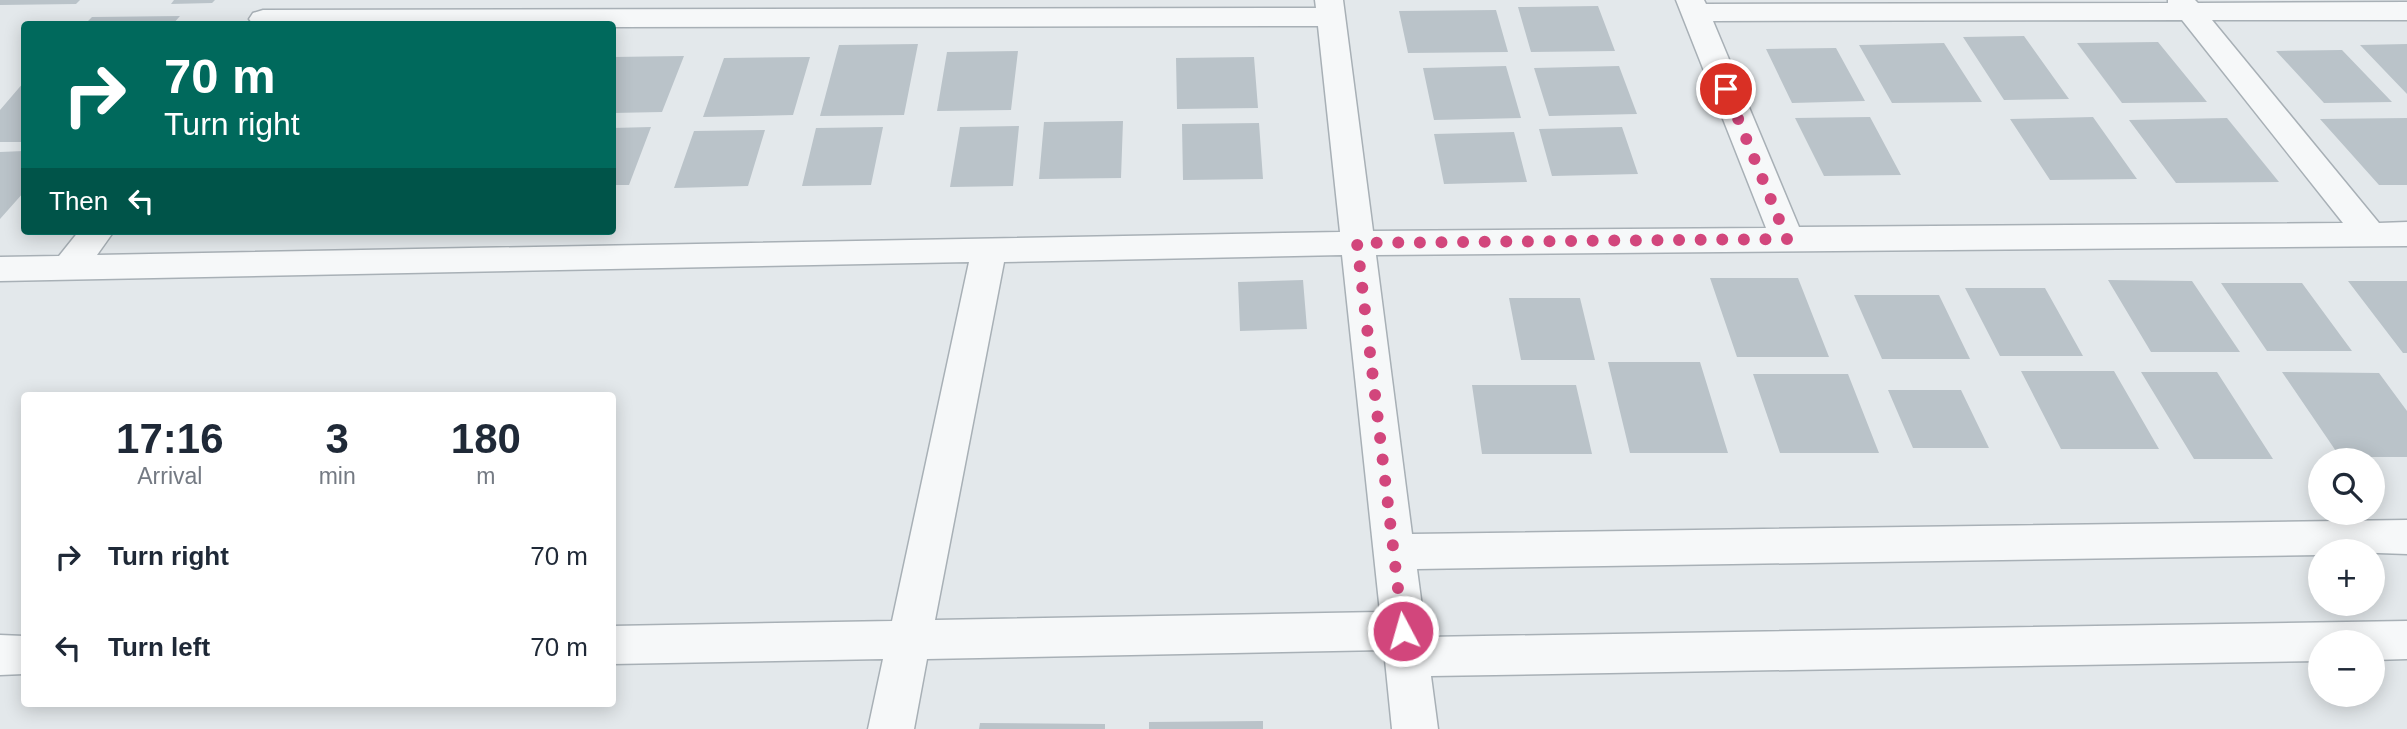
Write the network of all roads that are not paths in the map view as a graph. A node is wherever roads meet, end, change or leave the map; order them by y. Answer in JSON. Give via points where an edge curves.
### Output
{"nodes":[{"id":1,"x":1693,"y":7,"type":"edge"},
{"id":2,"x":2185,"y":7,"type":"edge"},
{"id":3,"x":1330,"y":8,"type":"edge"},
{"id":4,"x":2407,"y":12,"type":"edge"},
{"id":5,"x":266,"y":14,"type":"edge"},
{"id":6,"x":2407,"y":233,"type":"edge"},
{"id":7,"x":2370,"y":234,"type":"junction"},
{"id":8,"x":94,"y":235,"type":"edge"},
{"id":9,"x":1787,"y":239,"type":"junction"},
{"id":10,"x":1357,"y":243,"type":"junction"},
{"id":11,"x":989,"y":250,"type":"junction"},
{"id":12,"x":68,"y":268,"type":"junction"},
{"id":13,"x":0,"y":269,"type":"edge"},
{"id":14,"x":2407,"y":537,"type":"edge"},
{"id":15,"x":1394,"y":552,"type":"junction"},
{"id":16,"x":908,"y":639,"type":"junction"},
{"id":17,"x":2407,"y":640,"type":"edge"},
{"id":18,"x":1404,"y":644,"type":"junction"},
{"id":19,"x":616,"y":645,"type":"edge"},
{"id":20,"x":21,"y":655,"type":"edge"},
{"id":21,"x":0,"y":656,"type":"edge"},
{"id":22,"x":891,"y":729,"type":"edge"},
{"id":23,"x":1415,"y":729,"type":"edge"}],
"edges":[{"from":1,"to":2,"type":"street"},
{"from":1,"to":9,"type":"street"},
{"from":2,"to":4,"type":"street"},
{"from":2,"to":7,"type":"street"},
{"from":3,"to":5,"type":"street"},
{"from":3,"to":10,"type":"street"},
{"from":6,"to":7,"type":"street"},
{"from":7,"to":9,"type":"street"},
{"from":8,"to":12,"type":"street"},
{"from":9,"to":10,"type":"street"},
{"from":10,"to":11,"type":"street"},
{"from":10,"to":15,"type":"street"},
{"from":11,"to":12,"type":"street"},
{"from":11,"to":16,"type":"street"},
{"from":12,"to":13,"type":"street"},
{"from":14,"to":15,"type":"street"},
{"from":15,"to":18,"type":"street"},
{"from":16,"to":18,"type":"street"},
{"from":16,"to":19,"type":"street"},
{"from":16,"to":22,"type":"street"},
{"from":17,"to":18,"type":"street"},
{"from":18,"to":23,"type":"street"},
{"from":20,"to":21,"type":"street"}]}
